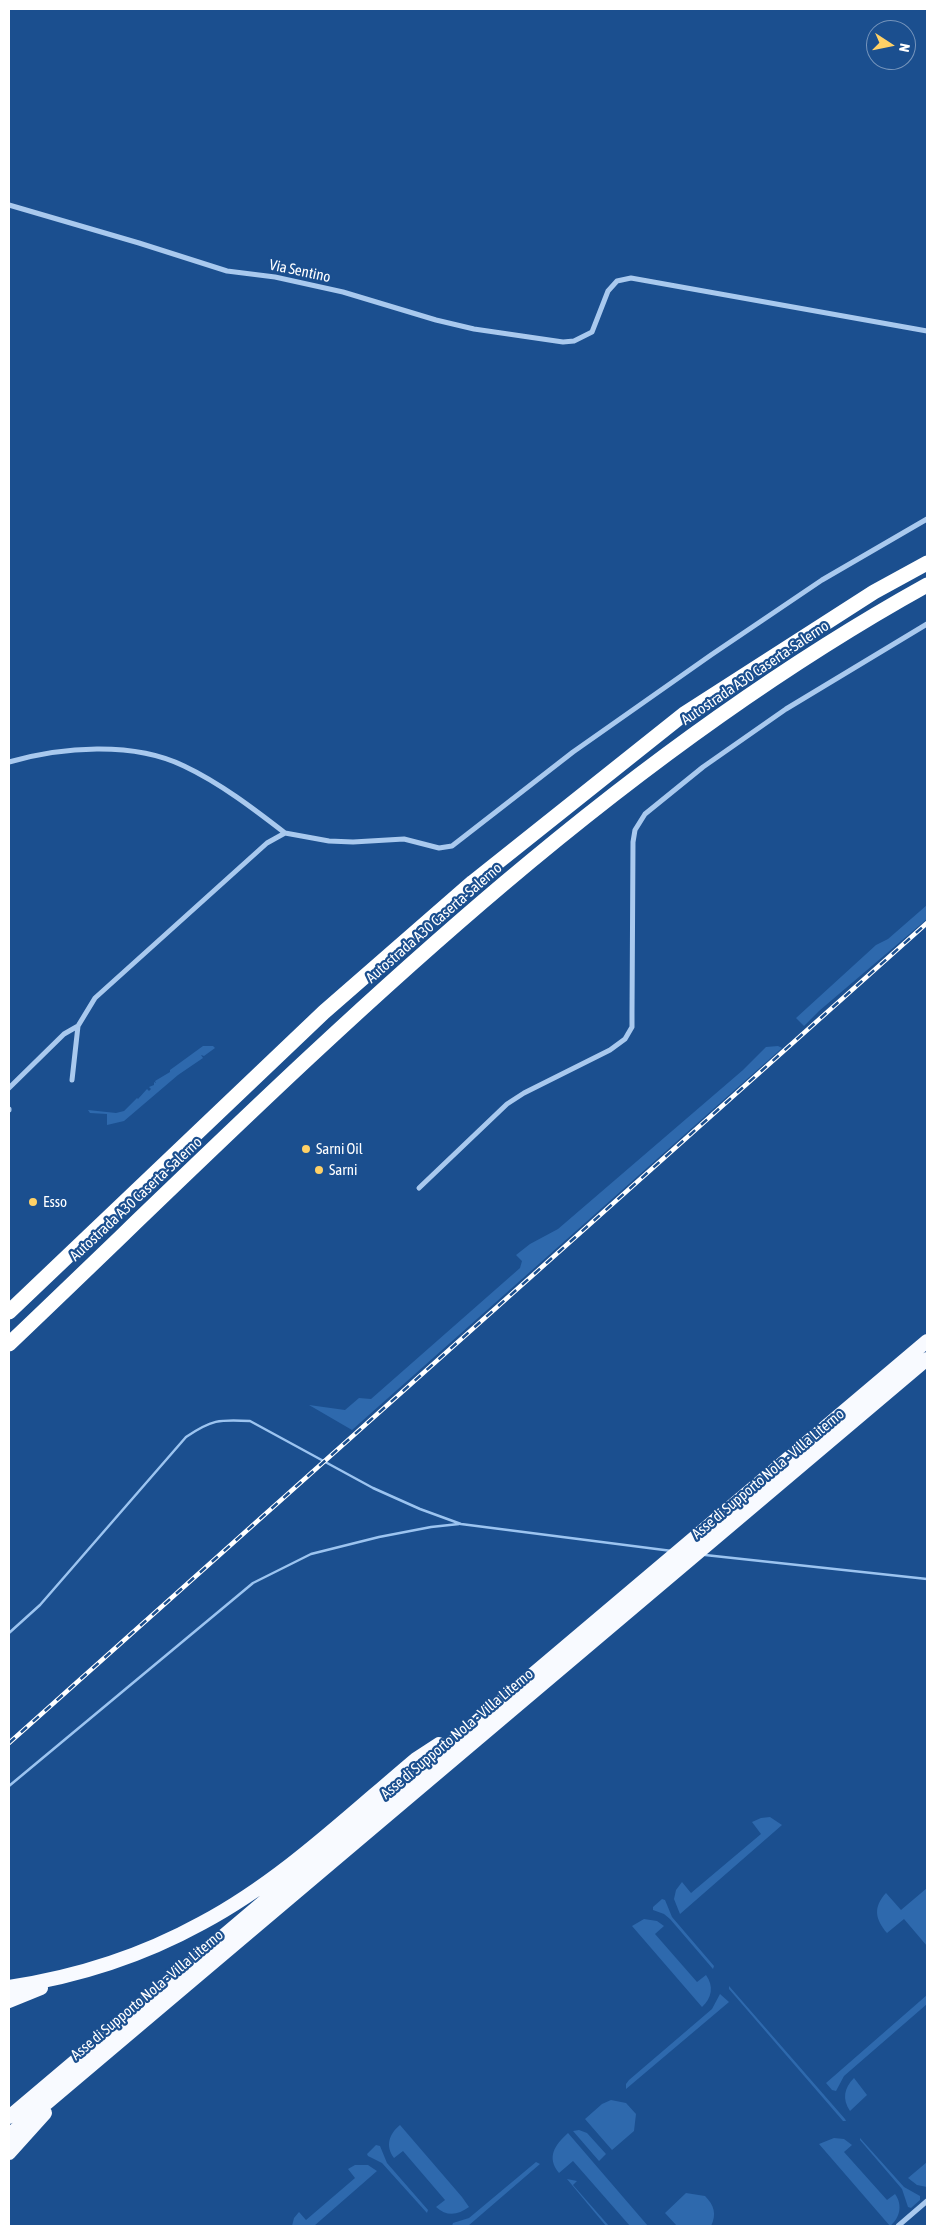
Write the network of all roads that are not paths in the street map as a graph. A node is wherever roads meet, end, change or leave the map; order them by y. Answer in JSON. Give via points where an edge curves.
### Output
{"nodes":[{"id":1,"x":9,"y":206,"type":"edge"},
{"id":2,"x":927,"y":331,"type":"edge"},
{"id":3,"x":927,"y":519,"type":"edge"},
{"id":4,"x":927,"y":563,"type":"edge"},
{"id":5,"x":927,"y":585,"type":"edge"},
{"id":6,"x":927,"y":624,"type":"edge"},
{"id":7,"x":9,"y":762,"type":"edge"},
{"id":8,"x":286,"y":833,"type":"junction"},
{"id":9,"x":78,"y":1026,"type":"junction"},
{"id":10,"x":72,"y":1080,"type":"dead end"},
{"id":11,"x":9,"y":1088,"type":"edge"},
{"id":12,"x":418,"y":1188,"type":"dead end"},
{"id":13,"x":9,"y":1312,"type":"edge"},
{"id":14,"x":927,"y":1341,"type":"edge"},
{"id":15,"x":9,"y":1344,"type":"edge"},
{"id":16,"x":927,"y":1359,"type":"edge"},
{"id":17,"x":513,"y":1691,"type":"junction"},
{"id":18,"x":74,"y":1974,"type":"junction"},
{"id":19,"x":9,"y":1987,"type":"edge"},
{"id":20,"x":9,"y":2001,"type":"edge"},
{"id":21,"x":65,"y":2086,"type":"junction"},
{"id":22,"x":9,"y":2117,"type":"edge"},
{"id":23,"x":9,"y":2136,"type":"edge"},
{"id":24,"x":9,"y":2153,"type":"edge"},
{"id":25,"x":927,"y":2201,"type":"edge"},
{"id":26,"x":898,"y":2226,"type":"edge"}],
"edges":[{"from":1,"to":2,"type":"street","name":"Via Sentino","via":[[223,270],[343,292],[436,320],[491,332],[563,342],[589,335],[608,291],[617,281],[631,278]]},
{"from":3,"to":8,"type":"street","via":[[822,580],[711,655],[573,752],[452,846],[439,848],[404,839],[329,841]]},
{"from":4,"to":13,"type":"highway","name":"Autostrada A30 Caserta-Salerno","via":[[874,592],[684,714],[473,882],[324,1012]]},
{"from":5,"to":15,"type":"highway","name":"Autostrada A30 Caserta-Salerno","via":[[720,714],[549,846],[445,934],[342,1028]]},
{"from":6,"to":12,"type":"street","via":[[786,709],[703,767],[645,814],[635,830],[633,842],[630,1034],[610,1050],[508,1104]]},
{"from":7,"to":8,"type":"street","via":[[89,748],[124,750],[160,758],[183,765],[232,794]]},
{"from":8,"to":9,"type":"street","via":[[246,860],[95,998]]},
{"from":9,"to":10,"type":"street"},
{"from":9,"to":11,"type":"street","via":[[64,1034]]},
{"from":14,"to":17,"type":"highway","name":"Asse di Supporto Nola - Villa Literno"},
{"from":16,"to":21,"type":"highway","name":"Asse di Supporto Nola - Villa Literno"},
{"from":17,"to":18,"type":"highway","via":[[416,1759],[309,1849],[236,1902],[173,1938],[131,1956]]},
{"from":17,"to":22,"type":"highway","name":"Asse di Supporto Nola - Villa Literno"},
{"from":18,"to":19,"type":"highway"},
{"from":18,"to":20,"type":"highway"},
{"from":21,"to":23,"type":"highway","name":"Asse di Supporto Nola - Villa Literno"},
{"from":21,"to":24,"type":"highway"},
{"from":25,"to":26,"type":"street"}]}
